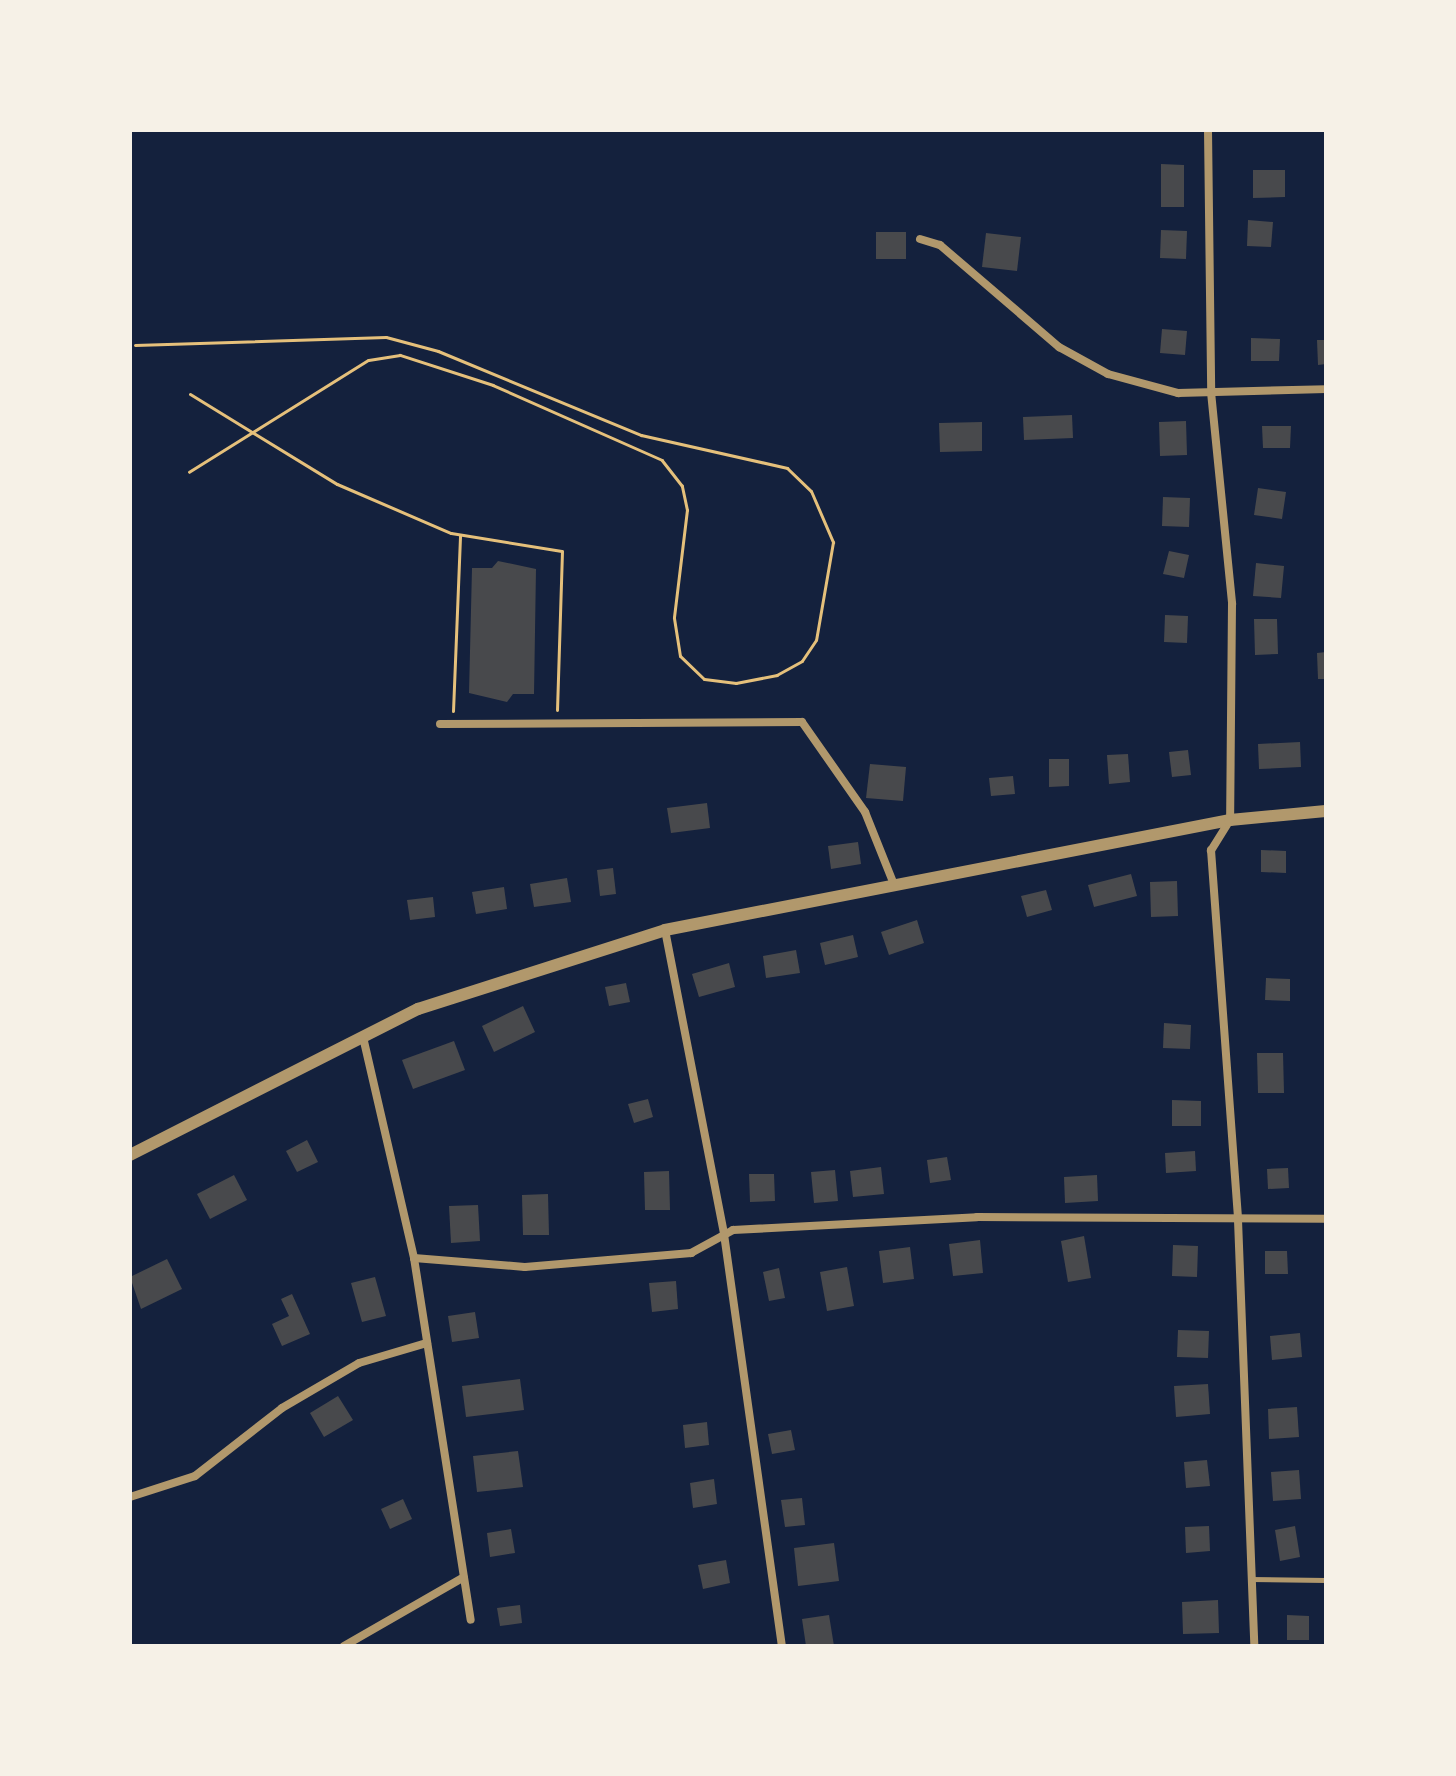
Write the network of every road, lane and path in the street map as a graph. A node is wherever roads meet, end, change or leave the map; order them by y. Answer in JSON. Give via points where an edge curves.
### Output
{"nodes":[{"id":1,"x":1208,"y":130,"type":"edge"},
{"id":2,"x":920,"y":239,"type":"dead end"},
{"id":3,"x":135,"y":345,"type":"dead end"},
{"id":4,"x":1326,"y":389,"type":"edge"},
{"id":5,"x":1211,"y":392,"type":"junction"},
{"id":6,"x":190,"y":394,"type":"dead end"},
{"id":7,"x":255,"y":433,"type":"junction"},
{"id":8,"x":189,"y":472,"type":"dead end"},
{"id":9,"x":460,"y":535,"type":"junction"},
{"id":10,"x":440,"y":724,"type":"dead end"},
{"id":11,"x":452,"y":724,"type":"junction"},
{"id":12,"x":556,"y":726,"type":"junction"},
{"id":13,"x":1326,"y":811,"type":"edge"},
{"id":14,"x":1230,"y":820,"type":"junction"},
{"id":15,"x":893,"y":882,"type":"junction"},
{"id":16,"x":665,"y":930,"type":"junction"},
{"id":17,"x":363,"y":1037,"type":"junction"},
{"id":18,"x":130,"y":1155,"type":"edge"},
{"id":19,"x":1326,"y":1219,"type":"edge"},
{"id":20,"x":1238,"y":1220,"type":"junction"},
{"id":21,"x":724,"y":1234,"type":"junction"},
{"id":22,"x":414,"y":1258,"type":"junction"},
{"id":23,"x":427,"y":1343,"type":"junction"},
{"id":24,"x":130,"y":1497,"type":"edge"},
{"id":25,"x":464,"y":1577,"type":"junction"},
{"id":26,"x":1249,"y":1579,"type":"junction"},
{"id":27,"x":1326,"y":1580,"type":"edge"},
{"id":28,"x":471,"y":1620,"type":"dead end"},
{"id":29,"x":344,"y":1646,"type":"edge"},
{"id":30,"x":782,"y":1646,"type":"edge"},
{"id":31,"x":1254,"y":1646,"type":"edge"}],
"edges":[{"from":1,"to":5,"type":"street"},
{"from":2,"to":5,"type":"street","via":[[940,245],[1083,361],[1155,389]]},
{"from":3,"to":7,"type":"path","via":[[386,337],[438,351],[641,435],[787,468],[811,491],[833,542],[816,640],[802,661],[777,675],[736,683],[704,679],[680,656],[674,617],[687,510],[682,486],[662,460],[621,438],[493,385],[400,355],[368,360]]},
{"from":4,"to":5,"type":"street"},
{"from":5,"to":14,"type":"street","via":[[1232,604]]},
{"from":6,"to":7,"type":"path"},
{"from":7,"to":8,"type":"path"},
{"from":7,"to":9,"type":"path","via":[[337,484]]},
{"from":9,"to":11,"type":"path"},
{"from":9,"to":12,"type":"path","via":[[562,551]]},
{"from":10,"to":11,"type":"street"},
{"from":11,"to":12,"type":"street"},
{"from":12,"to":15,"type":"street","via":[[677,728],[760,717],[802,722],[865,812]]},
{"from":13,"to":14,"type":"street"},
{"from":14,"to":15,"type":"street"},
{"from":14,"to":20,"type":"street","via":[[1211,850]]},
{"from":15,"to":16,"type":"street"},
{"from":16,"to":17,"type":"street","via":[[418,1009]]},
{"from":16,"to":21,"type":"street"},
{"from":17,"to":18,"type":"street"},
{"from":17,"to":22,"type":"street"},
{"from":19,"to":20,"type":"street"},
{"from":20,"to":21,"type":"street","via":[[977,1217]]},
{"from":20,"to":26,"type":"street"},
{"from":21,"to":22,"type":"street","via":[[691,1253],[620,1260],[503,1267]]},
{"from":21,"to":30,"type":"street"},
{"from":22,"to":23,"type":"street"},
{"from":23,"to":24,"type":"street","via":[[359,1363],[282,1408],[195,1476]]},
{"from":23,"to":25,"type":"street"},
{"from":25,"to":28,"type":"street"},
{"from":25,"to":29,"type":"street"},
{"from":26,"to":27,"type":"lane"},
{"from":26,"to":31,"type":"street"}]}
